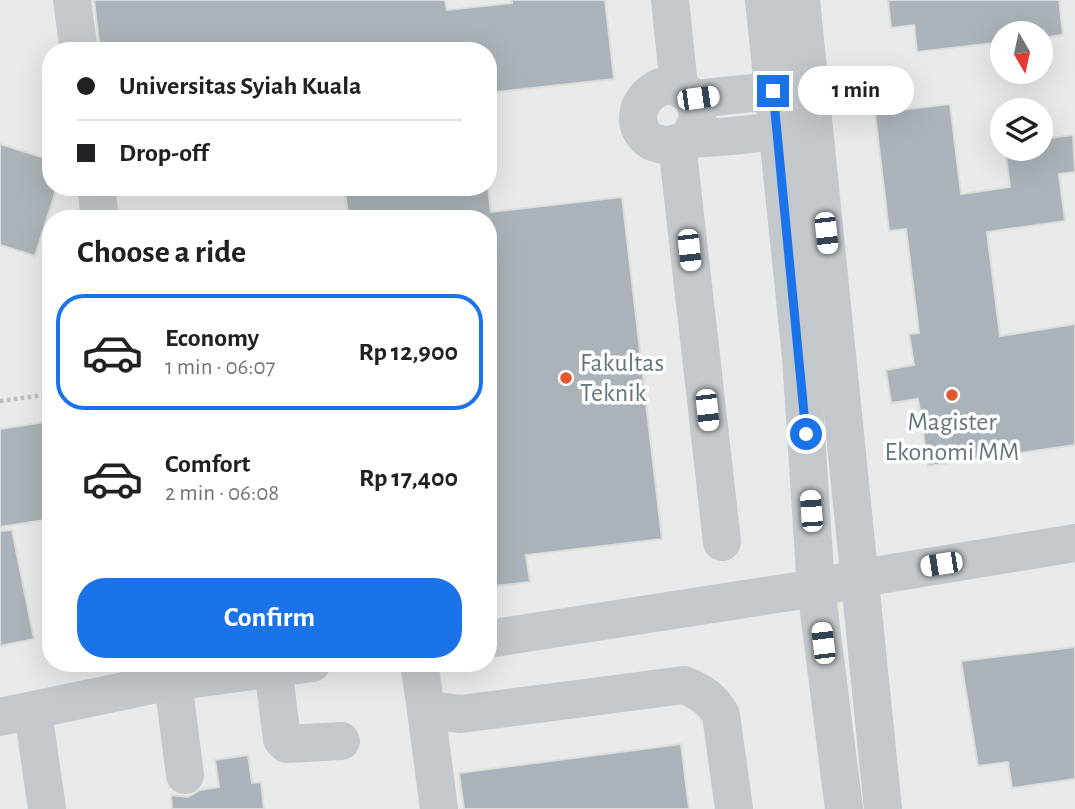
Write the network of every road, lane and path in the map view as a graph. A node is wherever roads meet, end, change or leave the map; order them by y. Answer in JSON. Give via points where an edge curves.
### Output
{"nodes":[{"id":1,"x":72,"y":0,"type":"edge"},
{"id":2,"x":670,"y":0,"type":"edge"},
{"id":3,"x":764,"y":0,"type":"edge"},
{"id":4,"x":801,"y":0,"type":"edge"},
{"id":5,"x":78,"y":42,"type":"edge"},
{"id":6,"x":687,"y":93,"type":"junction"},
{"id":7,"x":814,"y":109,"type":"junction"},
{"id":8,"x":775,"y":112,"type":"junction"},
{"id":9,"x":681,"y":142,"type":"junction"},
{"id":10,"x":42,"y":395,"type":"edge"},
{"id":11,"x":0,"y":401,"type":"edge"},
{"id":12,"x":722,"y":542,"type":"dead end"},
{"id":13,"x":1075,"y":542,"type":"edge"},
{"id":14,"x":861,"y":578,"type":"junction"},
{"id":15,"x":816,"y":588,"type":"junction"},
{"id":16,"x":497,"y":638,"type":"edge"},
{"id":17,"x":224,"y":672,"type":"edge"},
{"id":18,"x":274,"y":672,"type":"edge"},
{"id":19,"x":420,"y":672,"type":"edge"},
{"id":20,"x":161,"y":677,"type":"edge"},
{"id":21,"x":426,"y":710,"type":"junction"},
{"id":22,"x":16,"y":715,"type":"edge"},
{"id":23,"x":341,"y":741,"type":"dead end"},
{"id":24,"x":185,"y":775,"type":"dead end"},
{"id":25,"x":47,"y":809,"type":"edge"},
{"id":26,"x":439,"y":809,"type":"edge"},
{"id":27,"x":734,"y":809,"type":"edge"},
{"id":28,"x":845,"y":809,"type":"edge"},
{"id":29,"x":883,"y":809,"type":"edge"}],
"edges":[{"from":1,"to":5,"type":"street"},
{"from":2,"to":6,"type":"street"},
{"from":3,"to":8,"type":"street"},
{"from":4,"to":7,"type":"street"},
{"from":6,"to":8,"type":"street"},
{"from":6,"to":9,"type":"street","via":[[698,116],[697,125]]},
{"from":6,"to":9,"type":"street","via":[[659,86],[642,99],[638,109],[647,137],[666,145]]},
{"from":7,"to":8,"type":"street"},
{"from":7,"to":14,"type":"street"},
{"from":8,"to":9,"type":"street"},
{"from":8,"to":15,"type":"street","via":[[801,357]]},
{"from":9,"to":12,"type":"street"},
{"from":10,"to":11,"type":"path"},
{"from":13,"to":14,"type":"street"},
{"from":14,"to":15,"type":"street"},
{"from":14,"to":29,"type":"street"},
{"from":15,"to":16,"type":"street"},
{"from":15,"to":28,"type":"street"},
{"from":17,"to":20,"type":"street"},
{"from":18,"to":23,"type":"street","via":[[282,739],[287,744]]},
{"from":19,"to":21,"type":"street"},
{"from":20,"to":22,"type":"street"},
{"from":20,"to":24,"type":"street"},
{"from":21,"to":26,"type":"street"},
{"from":21,"to":27,"type":"street","via":[[475,715],[684,685],[713,702],[720,715]]},
{"from":22,"to":25,"type":"street"}]}
